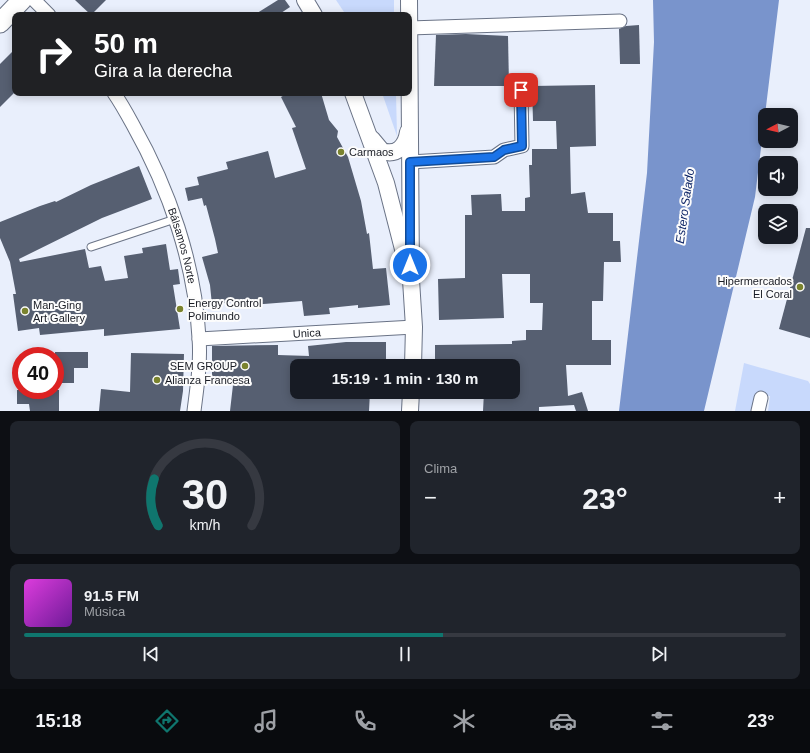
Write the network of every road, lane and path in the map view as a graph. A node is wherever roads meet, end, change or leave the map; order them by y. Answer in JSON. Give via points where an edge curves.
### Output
{"nodes":[{"id":1,"x":22,"y":0,"type":"edge"},
{"id":2,"x":34,"y":0,"type":"edge"},
{"id":3,"x":305,"y":0,"type":"edge"},
{"id":4,"x":409,"y":0,"type":"edge"},
{"id":5,"x":46,"y":12,"type":"edge"},
{"id":6,"x":312,"y":12,"type":"edge"},
{"id":7,"x":409,"y":12,"type":"edge"},
{"id":8,"x":620,"y":21,"type":"dead end"},
{"id":9,"x":0,"y":24,"type":"edge"},
{"id":10,"x":412,"y":28,"type":"edge"},
{"id":11,"x":521,"y":90,"type":"dead end"},
{"id":12,"x":116,"y":96,"type":"edge"},
{"id":13,"x":355,"y":96,"type":"edge"},
{"id":14,"x":410,"y":96,"type":"edge"},
{"id":15,"x":410,"y":112,"type":"junction"},
{"id":16,"x":370,"y":136,"type":"junction"},
{"id":17,"x":410,"y":162,"type":"junction"},
{"id":18,"x":175,"y":219,"type":"junction"},
{"id":19,"x":91,"y":246,"type":"dead end"},
{"id":20,"x":410,"y":280,"type":"junction"},
{"id":21,"x":414,"y":327,"type":"junction"},
{"id":22,"x":200,"y":339,"type":"junction"},
{"id":23,"x":412,"y":359,"type":"edge"},
{"id":24,"x":761,"y":398,"type":"dead end"},
{"id":25,"x":411,"y":399,"type":"edge"},
{"id":26,"x":194,"y":411,"type":"edge"},
{"id":27,"x":410,"y":411,"type":"edge"},
{"id":28,"x":758,"y":411,"type":"edge"}],
"edges":[{"from":1,"to":9,"type":"main road"},
{"from":2,"to":5,"type":"street"},
{"from":3,"to":6,"type":"street"},
{"from":4,"to":7,"type":"street"},
{"from":8,"to":10,"type":"street"},
{"from":11,"to":17,"type":"street","via":[[522,146],[504,150],[494,157]]},
{"from":12,"to":18,"type":"street","name":"Bálsamos Norte","via":[[149,154]]},
{"from":13,"to":16,"type":"street"},
{"from":14,"to":15,"type":"street"},
{"from":15,"to":16,"type":"street","via":[[408,135],[402,148],[394,152],[382,151]]},
{"from":15,"to":17,"type":"street"},
{"from":16,"to":20,"type":"street","via":[[388,190]]},
{"from":17,"to":20,"type":"street"},
{"from":18,"to":19,"type":"lane"},
{"from":18,"to":22,"type":"street","name":"Bálsamos Norte","via":[[193,291]]},
{"from":20,"to":21,"type":"street"},
{"from":21,"to":22,"type":"street","name":"Unica"},
{"from":21,"to":23,"type":"street"},
{"from":22,"to":26,"type":"street","name":"Bálsamos Norte"},
{"from":24,"to":28,"type":"street"},
{"from":25,"to":27,"type":"street"}]}
